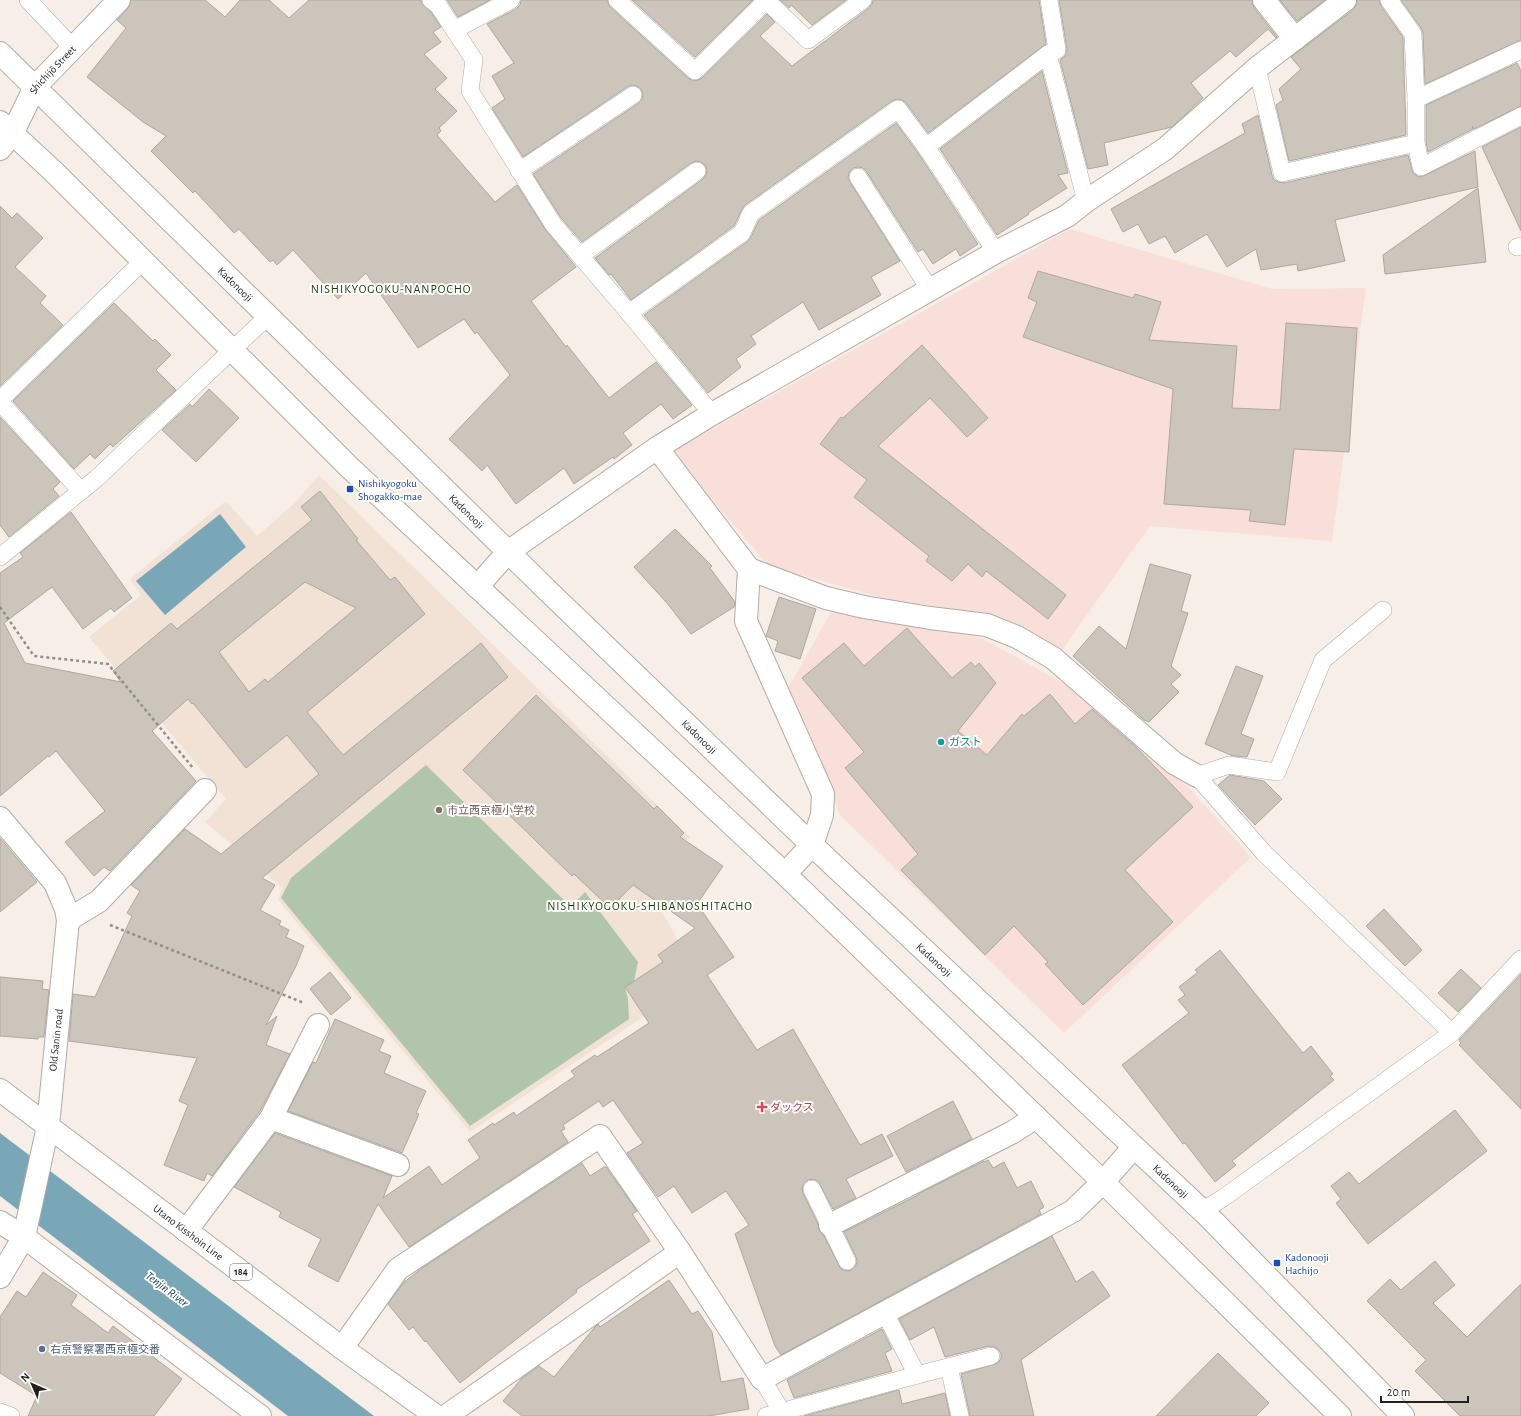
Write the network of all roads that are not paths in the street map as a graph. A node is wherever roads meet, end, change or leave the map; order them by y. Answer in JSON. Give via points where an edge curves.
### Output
{"nodes":[{"id":1,"x":28,"y":0,"type":"edge"},
{"id":2,"x":119,"y":0,"type":"edge"},
{"id":3,"x":431,"y":0,"type":"edge"},
{"id":4,"x":511,"y":0,"type":"edge"},
{"id":5,"x":617,"y":0,"type":"edge"},
{"id":6,"x":767,"y":0,"type":"edge"},
{"id":7,"x":863,"y":0,"type":"edge"},
{"id":8,"x":1049,"y":0,"type":"edge"},
{"id":9,"x":1264,"y":0,"type":"edge"},
{"id":10,"x":1345,"y":0,"type":"edge"},
{"id":11,"x":1389,"y":0,"type":"edge"},
{"id":12,"x":454,"y":30,"type":"junction"},
{"id":13,"x":1295,"y":39,"type":"junction"},
{"id":14,"x":73,"y":48,"type":"junction"},
{"id":15,"x":1521,"y":50,"type":"edge"},
{"id":16,"x":0,"y":53,"type":"edge"},
{"id":17,"x":1048,"y":54,"type":"junction"},
{"id":18,"x":1257,"y":68,"type":"junction"},
{"id":19,"x":35,"y":87,"type":"junction"},
{"id":20,"x":633,"y":95,"type":"dead end"},
{"id":21,"x":1416,"y":99,"type":"junction"},
{"id":22,"x":1521,"y":116,"type":"edge"},
{"id":23,"x":4,"y":135,"type":"edge"},
{"id":24,"x":1416,"y":143,"type":"junction"},
{"id":25,"x":926,"y":147,"type":"junction"},
{"id":26,"x":519,"y":171,"type":"junction"},
{"id":27,"x":697,"y":171,"type":"dead end"},
{"id":28,"x":858,"y":177,"type":"dead end"},
{"id":29,"x":1086,"y":202,"type":"junction"},
{"id":30,"x":996,"y":252,"type":"junction"},
{"id":31,"x":580,"y":256,"type":"junction"},
{"id":32,"x":143,"y":261,"type":"junction"},
{"id":33,"x":930,"y":290,"type":"junction"},
{"id":34,"x":629,"y":313,"type":"junction"},
{"id":35,"x":268,"y":316,"type":"junction"},
{"id":36,"x":232,"y":351,"type":"junction"},
{"id":37,"x":0,"y":401,"type":"edge"},
{"id":38,"x":712,"y":414,"type":"junction"},
{"id":39,"x":657,"y":448,"type":"junction"},
{"id":40,"x":80,"y":491,"type":"junction"},
{"id":41,"x":508,"y":552,"type":"junction"},
{"id":42,"x":0,"y":557,"type":"edge"},
{"id":43,"x":749,"y":569,"type":"junction"},
{"id":44,"x":477,"y":587,"type":"junction"},
{"id":45,"x":1383,"y":610,"type":"dead end"},
{"id":46,"x":1197,"y":776,"type":"junction"},
{"id":47,"x":205,"y":790,"type":"road end"},
{"id":48,"x":0,"y":818,"type":"edge"},
{"id":49,"x":812,"y":845,"type":"junction"},
{"id":50,"x":784,"y":874,"type":"junction"},
{"id":51,"x":74,"y":917,"type":"junction"},
{"id":52,"x":1521,"y":959,"type":"edge"},
{"id":53,"x":318,"y":1025,"type":"road end"},
{"id":54,"x":1452,"y":1034,"type":"junction"},
{"id":55,"x":0,"y":1090,"type":"edge"},
{"id":56,"x":1036,"y":1117,"type":"junction"},
{"id":57,"x":271,"y":1118,"type":"junction"},
{"id":58,"x":48,"y":1126,"type":"junction"},
{"id":59,"x":1134,"y":1147,"type":"junction"},
{"id":60,"x":398,"y":1165,"type":"dead end"},
{"id":61,"x":1103,"y":1182,"type":"junction"},
{"id":62,"x":812,"y":1189,"type":"dead end"},
{"id":63,"x":1202,"y":1211,"type":"junction"},
{"id":64,"x":0,"y":1222,"type":"edge"},
{"id":65,"x":830,"y":1225,"type":"junction"},
{"id":66,"x":186,"y":1231,"type":"junction"},
{"id":67,"x":25,"y":1234,"type":"junction"},
{"id":68,"x":680,"y":1252,"type":"junction"},
{"id":69,"x":847,"y":1261,"type":"dead end"},
{"id":70,"x":0,"y":1277,"type":"edge"},
{"id":71,"x":885,"y":1313,"type":"junction"},
{"id":72,"x":342,"y":1348,"type":"junction"},
{"id":73,"x":991,"y":1356,"type":"dead end"},
{"id":74,"x":949,"y":1367,"type":"junction"},
{"id":75,"x":917,"y":1375,"type":"junction"},
{"id":76,"x":762,"y":1379,"type":"junction"},
{"id":77,"x":0,"y":1412,"type":"edge"},
{"id":78,"x":774,"y":1414,"type":"edge"},
{"id":79,"x":11,"y":1416,"type":"edge"},
{"id":80,"x":260,"y":1416,"type":"edge"},
{"id":81,"x":436,"y":1416,"type":"edge"},
{"id":82,"x":446,"y":1416,"type":"edge"},
{"id":83,"x":960,"y":1416,"type":"edge"},
{"id":84,"x":1340,"y":1416,"type":"edge"},
{"id":85,"x":1403,"y":1416,"type":"edge"}],
"edges":[{"from":1,"to":14,"type":"lane"},
{"from":2,"to":14,"type":"street","name":"Shichijō Street"},
{"from":3,"to":12,"type":"lane","via":[[438,5]]},
{"from":4,"to":12,"type":"lane"},
{"from":5,"to":6,"type":"lane","via":[[695,71]]},
{"from":6,"to":7,"type":"lane","via":[[808,40]]},
{"from":8,"to":17,"type":"lane","via":[[1057,50]]},
{"from":9,"to":13,"type":"street"},
{"from":10,"to":13,"type":"street"},
{"from":11,"to":21,"type":"lane","via":[[1413,34]]},
{"from":12,"to":26,"type":"lane","via":[[474,60],[470,91]]},
{"from":13,"to":18,"type":"street"},
{"from":14,"to":19,"type":"street","name":"Shichijō Street"},
{"from":15,"to":21,"type":"lane"},
{"from":16,"to":19,"type":"street","name":"Kadonooji"},
{"from":17,"to":25,"type":"lane"},
{"from":17,"to":29,"type":"lane"},
{"from":18,"to":24,"type":"lane","via":[[1282,173]]},
{"from":18,"to":29,"type":"street","via":[[1165,149]]},
{"from":19,"to":23,"type":"street","name":"Shichijō Street"},
{"from":19,"to":35,"type":"street","name":"Kadonooji"},
{"from":20,"to":26,"type":"lane"},
{"from":21,"to":24,"type":"lane"},
{"from":22,"to":24,"type":"lane","via":[[1421,166]]},
{"from":23,"to":32,"type":"street","via":[[53,171]]},
{"from":25,"to":30,"type":"lane"},
{"from":25,"to":34,"type":"lane","via":[[898,109],[751,213],[742,233]]},
{"from":26,"to":31,"type":"lane","via":[[553,224]]},
{"from":27,"to":31,"type":"lane"},
{"from":28,"to":33,"type":"lane"},
{"from":29,"to":30,"type":"street","via":[[1067,216]]},
{"from":30,"to":33,"type":"street"},
{"from":31,"to":34,"type":"lane"},
{"from":32,"to":36,"type":"street"},
{"from":32,"to":37,"type":"lane"},
{"from":33,"to":38,"type":"street"},
{"from":34,"to":38,"type":"lane"},
{"from":35,"to":36,"type":"lane"},
{"from":35,"to":41,"type":"street","name":"Kadonooji"},
{"from":36,"to":40,"type":"lane"},
{"from":36,"to":44,"type":"street","via":[[348,466]]},
{"from":37,"to":40,"type":"lane"},
{"from":38,"to":39,"type":"street"},
{"from":39,"to":41,"type":"street"},
{"from":39,"to":43,"type":"street"},
{"from":40,"to":42,"type":"lane"},
{"from":41,"to":44,"type":"street"},
{"from":41,"to":49,"type":"street","name":"Kadonooji"},
{"from":43,"to":46,"type":"street","via":[[826,598],[864,607],[987,625],[1017,637],[1053,658],[1174,763]]},
{"from":43,"to":49,"type":"street","via":[[746,621],[823,794],[822,815]]},
{"from":44,"to":50,"type":"street"},
{"from":45,"to":46,"type":"lane","via":[[1323,660],[1277,772],[1229,765]]},
{"from":46,"to":54,"type":"lane","via":[[1264,853]]},
{"from":47,"to":51,"type":"street","via":[[98,901]]},
{"from":48,"to":51,"type":"street","name":"Old Sanin road","via":[[55,883],[66,909]]},
{"from":49,"to":50,"type":"street"},
{"from":49,"to":59,"type":"street","name":"Kadonooji"},
{"from":50,"to":56,"type":"street"},
{"from":51,"to":58,"type":"street","name":"Old Sanin road"},
{"from":52,"to":54,"type":"lane"},
{"from":53,"to":57,"type":"street"},
{"from":54,"to":63,"type":"lane"},
{"from":55,"to":58,"type":"street","name":"Utano Kisshoin Line","number":"184"},
{"from":56,"to":61,"type":"street"},
{"from":56,"to":65,"type":"street","via":[[1013,1132]]},
{"from":57,"to":60,"type":"street"},
{"from":57,"to":66,"type":"street"},
{"from":58,"to":66,"type":"street","name":"Utano Kisshoin Line","number":"184"},
{"from":58,"to":67,"type":"street","name":"Old Sanin road"},
{"from":59,"to":61,"type":"street"},
{"from":59,"to":63,"type":"street","name":"Kadonooji"},
{"from":61,"to":71,"type":"street","via":[[1073,1211]]},
{"from":61,"to":84,"type":"street"},
{"from":62,"to":65,"type":"lane"},
{"from":63,"to":85,"type":"street","name":"Kadonooji"},
{"from":64,"to":67,"type":"street"},
{"from":65,"to":69,"type":"lane"},
{"from":66,"to":72,"type":"street","name":"Utano Kisshoin Line","number":"184"},
{"from":67,"to":70,"type":"street","name":"Old Sanin road"},
{"from":67,"to":80,"type":"street"},
{"from":68,"to":72,"type":"street","via":[[600,1136],[398,1269]]},
{"from":68,"to":76,"type":"street"},
{"from":68,"to":82,"type":"street"},
{"from":71,"to":75,"type":"lane"},
{"from":71,"to":76,"type":"street"},
{"from":72,"to":81,"type":"street","name":"Utano Kisshoin Line","number":"184"},
{"from":73,"to":74,"type":"lane"},
{"from":74,"to":75,"type":"lane"},
{"from":74,"to":83,"type":"lane"},
{"from":75,"to":78,"type":"lane"},
{"from":76,"to":78,"type":"lane"},
{"from":77,"to":79,"type":"lane"}]}
